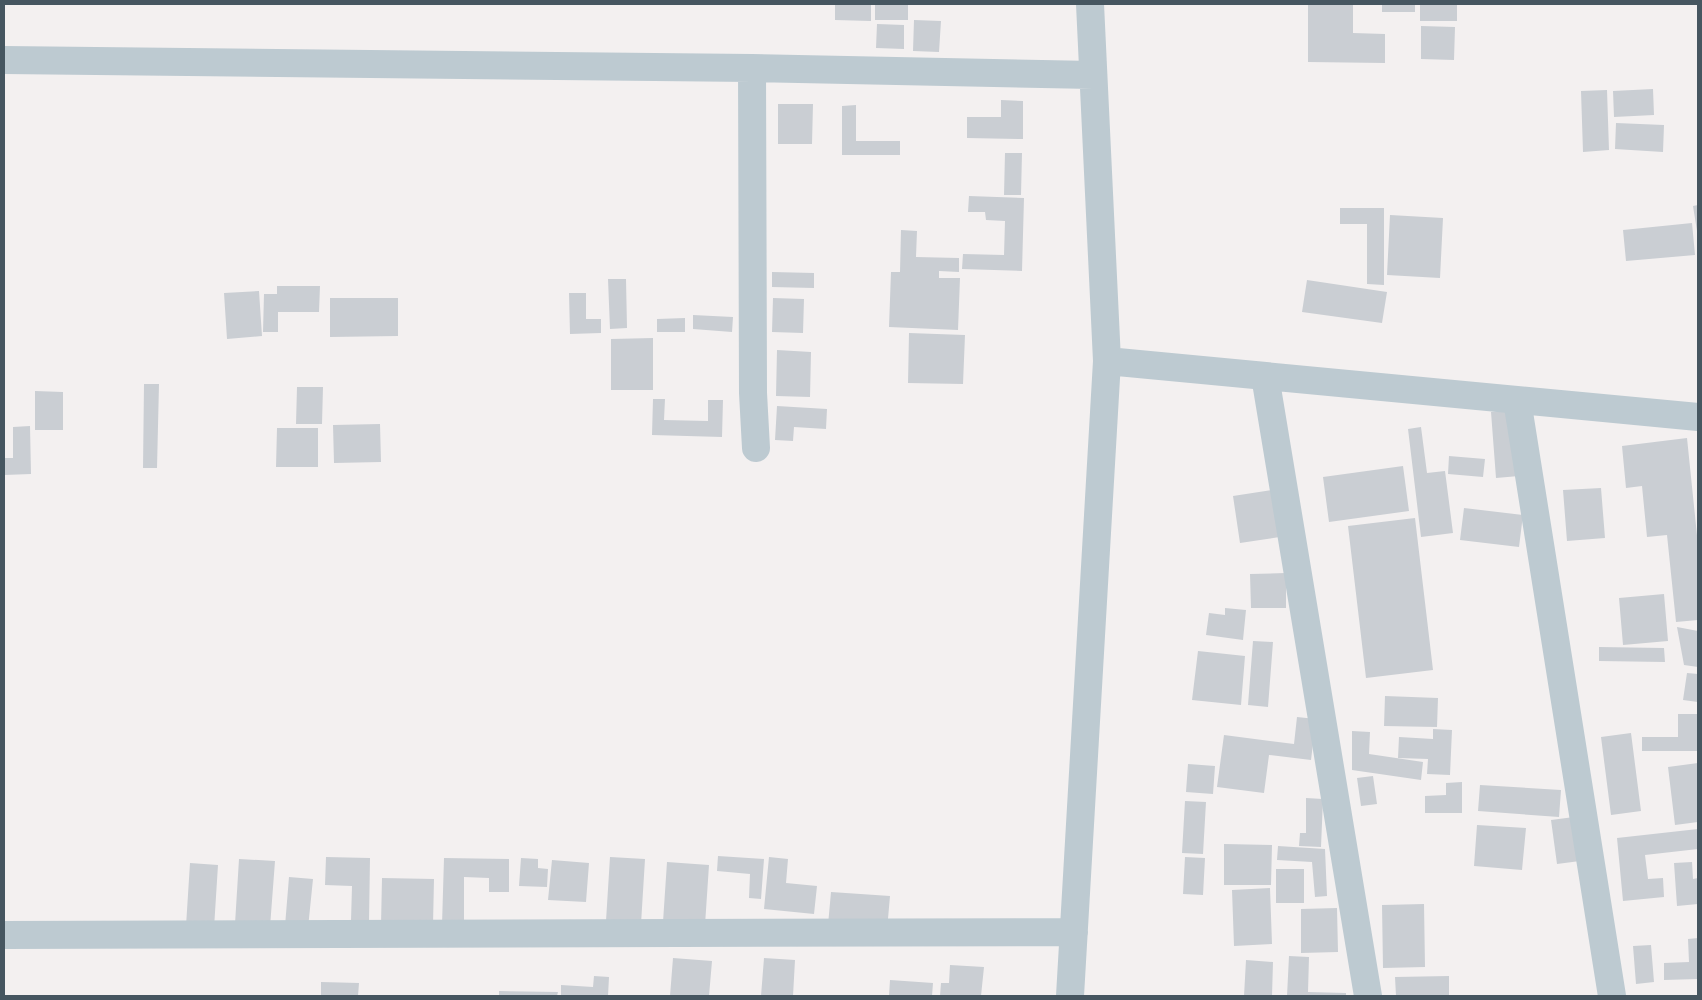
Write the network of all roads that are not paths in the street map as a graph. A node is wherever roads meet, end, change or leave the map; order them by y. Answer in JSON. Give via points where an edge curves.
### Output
{"nodes":[{"id":1,"x":1090,"y":4,"type":"edge"},
{"id":2,"x":4,"y":60,"type":"edge"},
{"id":3,"x":752,"y":68,"type":"junction"},
{"id":4,"x":1093,"y":75,"type":"junction"},
{"id":5,"x":1107,"y":361,"type":"junction"},
{"id":6,"x":1265,"y":376,"type":"junction"},
{"id":7,"x":1517,"y":400,"type":"junction"},
{"id":8,"x":1698,"y":417,"type":"edge"},
{"id":9,"x":756,"y":448,"type":"dead end"},
{"id":10,"x":1074,"y":932,"type":"junction"},
{"id":11,"x":4,"y":935,"type":"edge"},
{"id":12,"x":1070,"y":996,"type":"edge"},
{"id":13,"x":1368,"y":996,"type":"edge"},
{"id":14,"x":1612,"y":996,"type":"edge"}],
"edges":[{"from":1,"to":4,"type":"street"},
{"from":2,"to":3,"type":"street"},
{"from":3,"to":4,"type":"street"},
{"from":3,"to":9,"type":"street"},
{"from":4,"to":5,"type":"street"},
{"from":5,"to":6,"type":"street"},
{"from":5,"to":10,"type":"street"},
{"from":6,"to":7,"type":"street"},
{"from":6,"to":13,"type":"street"},
{"from":7,"to":8,"type":"street"},
{"from":7,"to":14,"type":"street"},
{"from":10,"to":11,"type":"street"},
{"from":10,"to":12,"type":"street"}]}
